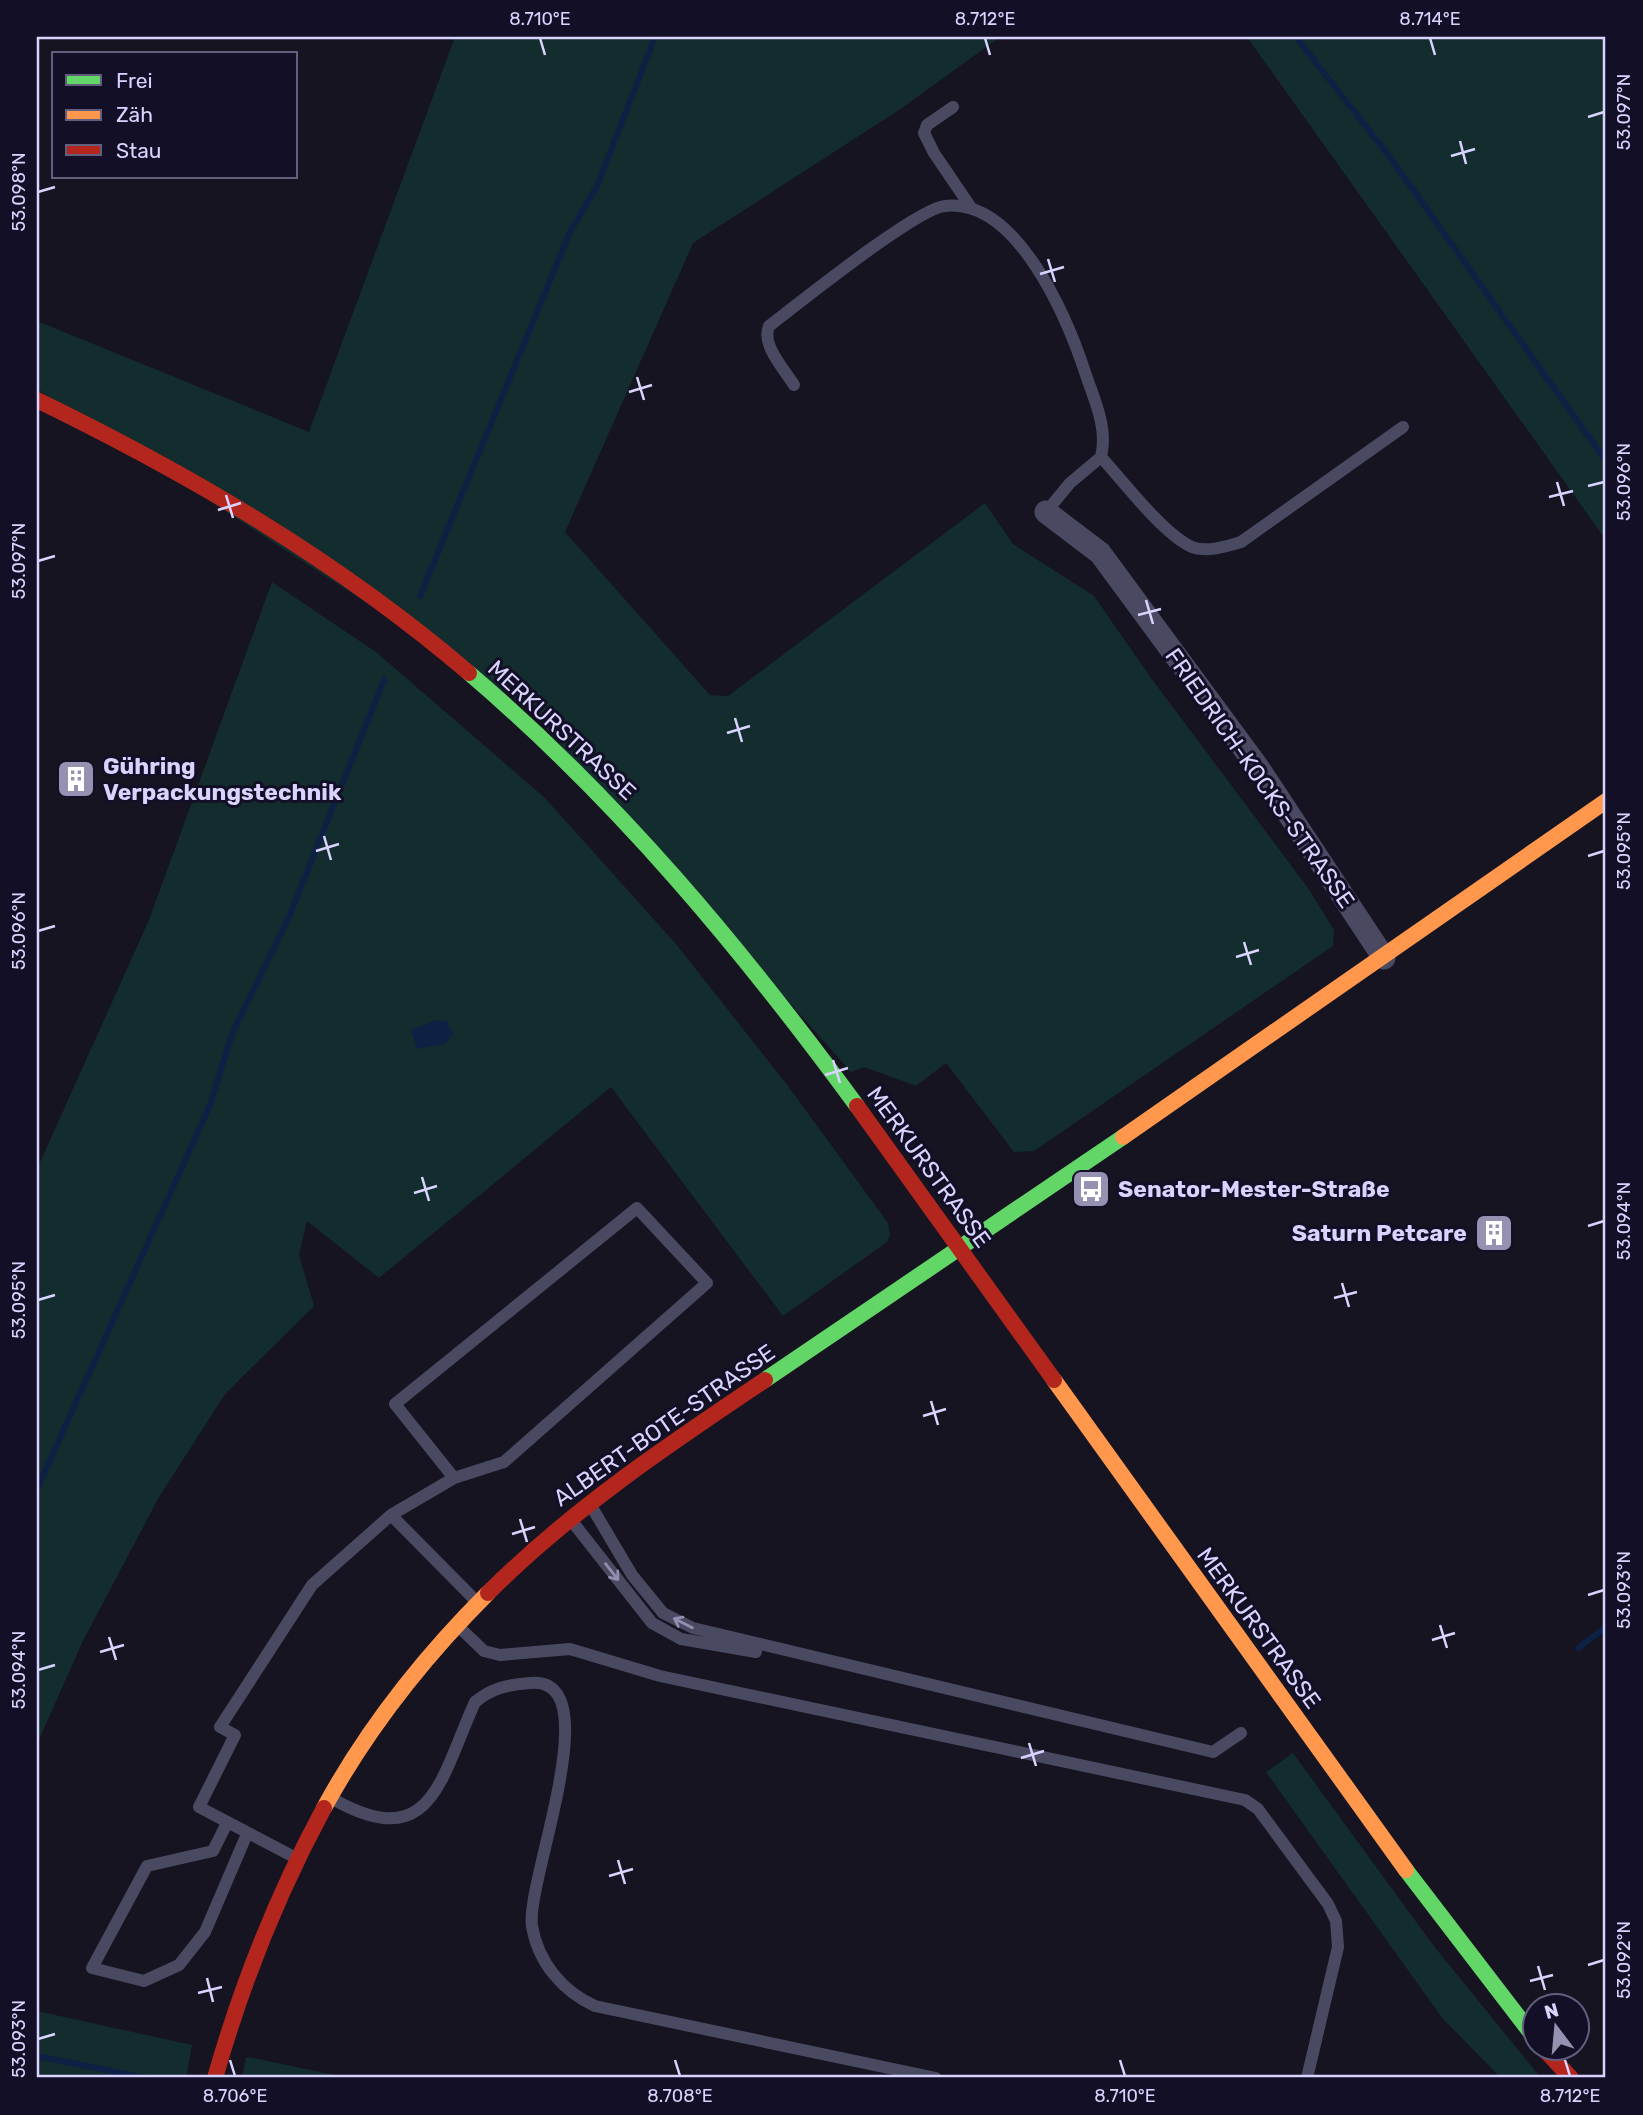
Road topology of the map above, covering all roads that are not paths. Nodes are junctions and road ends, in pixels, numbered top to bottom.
1 (953, 107) dead end
2 (972, 209) junction
3 (794, 385) dead end
4 (37, 401) edge
5 (1403, 427) dead end
6 (1101, 457) junction
7 (1046, 512) joint
8 (1606, 801) edge
9 (1384, 958) junction
10 (960, 1248) junction
11 (454, 1478) junction
12 (590, 1504) junction
13 (391, 1515) junction
14 (570, 1518) junction
15 (478, 1604) junction
16 (457, 1625) junction
17 (867, 1671) junction
18 (1241, 1732) dead end
19 (330, 1797) junction
20 (227, 1823) junction
21 (247, 1834) junction
22 (296, 1858) junction
23 (1520, 2019) edge
24 (1556, 2062) edge
25 (215, 2078) edge
26 (936, 2078) edge
27 (1307, 2078) edge
28 (1571, 2078) edge

1 - 2 lane
2 - 3 lane
2 - 6 lane
4 - 10 street, MERKURSTRASSE
5 - 6 lane
6 - 7 lane
7 - 9 street, FRIEDRICH-KOCKS-STRASSE
8 - 9 street
9 - 10 street
10 - 12 street, ALBERT-BOTE-STRASSE
10 - 23 street, MERKURSTRASSE
11 - 11 lane
11 - 13 lane
12 - 14 street, ALBERT-BOTE-STRASSE
17 -> 12 lane
13 - 15 lane
13 - 20 lane
14 - 15 street, ALBERT-BOTE-STRASSE
14 -> 17 lane
15 - 16 street, ALBERT-BOTE-STRASSE
16 - 19 street, ALBERT-BOTE-STRASSE
16 - 27 lane
17 - 18 lane
19 - 22 street, ALBERT-BOTE-STRASSE
19 - 26 lane
20 - 21 lane
20 - 21 lane
21 - 22 lane
22 - 25 street, ALBERT-BOTE-STRASSE
24 - 28 street

